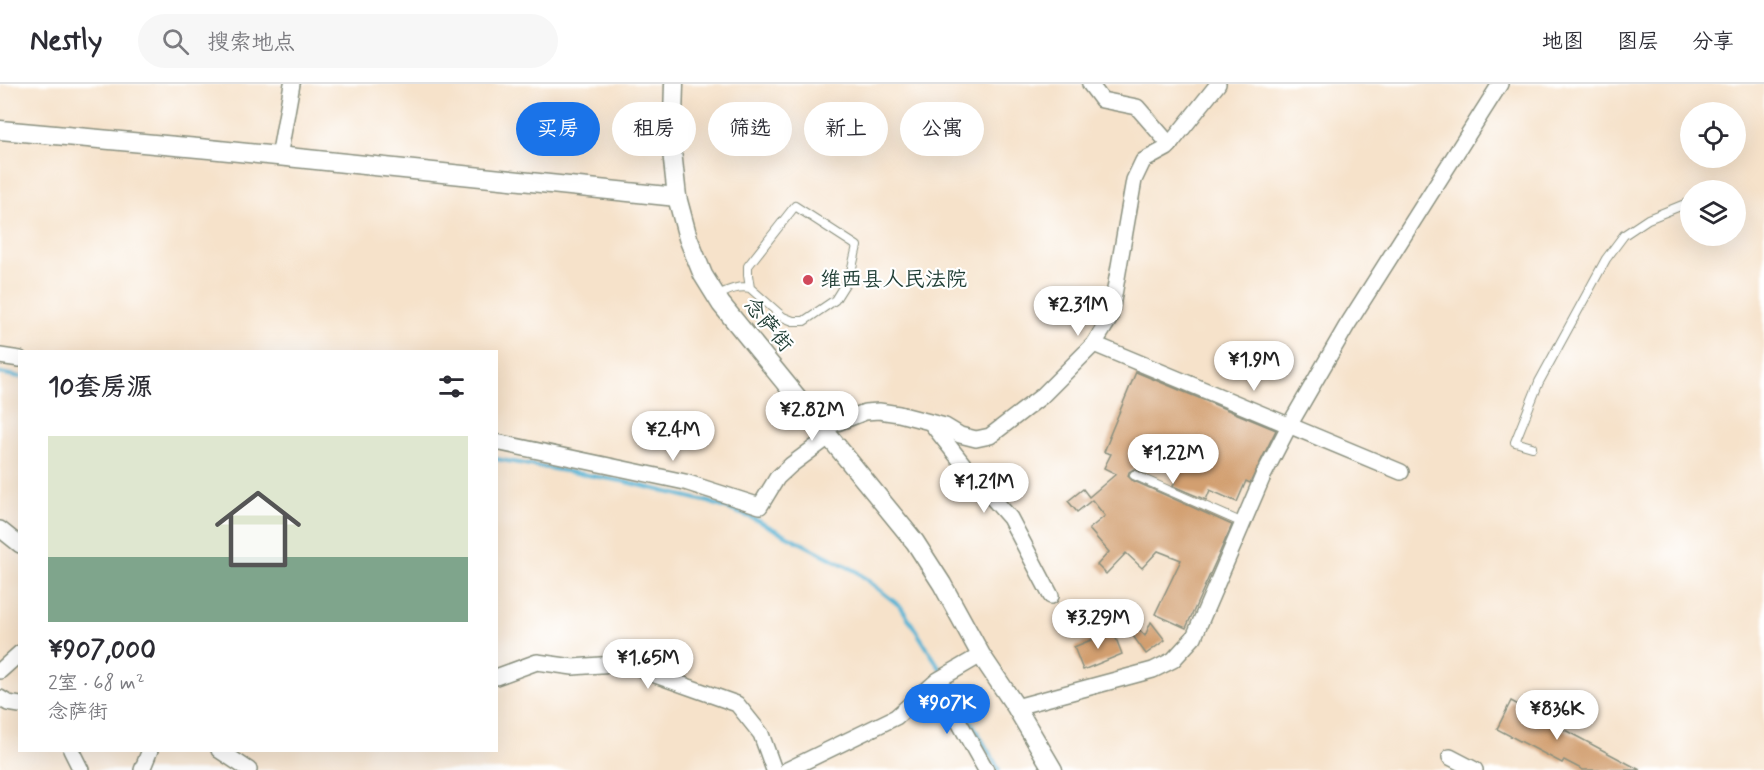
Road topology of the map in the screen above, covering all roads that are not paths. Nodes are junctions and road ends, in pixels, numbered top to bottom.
1 (292, 84) edge
2 (674, 84) edge
3 (1090, 84) edge
4 (1218, 84) edge
5 (1500, 84) edge
6 (0, 130) edge
7 (1170, 145) junction
8 (279, 156) junction
9 (677, 197) junction
10 (1680, 206) edge
11 (750, 288) junction
12 (716, 296) junction
13 (1094, 344) junction
14 (0, 356) edge
15 (18, 359) edge
16 (931, 423) junction
17 (1290, 424) junction
18 (827, 432) junction
19 (498, 442) edge
20 (1532, 447) dead end
21 (1401, 472) dead end
22 (1134, 475) dead end
23 (1243, 523) junction
24 (0, 529) edge
25 (18, 543) edge
26 (1051, 596) dead end
27 (18, 655) edge
28 (981, 656) junction
29 (0, 671) edge
30 (498, 676) edge
31 (936, 682) junction
32 (0, 698) edge
33 (18, 705) edge
34 (1016, 707) junction
35 (72, 752) edge
36 (149, 752) edge
37 (222, 752) edge
38 (1450, 757) dead end
39 (81, 770) edge
40 (142, 770) edge
41 (249, 770) edge
42 (774, 770) edge
43 (788, 770) edge
44 (986, 770) edge
45 (1053, 770) edge
46 (1475, 770) edge

1 - 8 street
2 - 9 street, 念萨街
3 - 7 street
4 - 7 street
5 - 17 street
6 - 8 street
7 - 13 street
8 - 9 street
9 - 12 street, 念萨街
10 - 20 lane
11 - 11 lane
11 - 12 lane
12 - 18 street, 念萨街
13 - 16 street
13 - 17 street
14 - 15 street
16 - 18 street
16 - 26 street
17 - 21 street
17 - 23 street
18 - 19 street
18 - 28 street, 念萨街
22 - 23 lane
23 - 34 street
24 - 25 street
27 - 29 street
28 - 31 street
28 - 34 street, 念萨街
30 - 42 street
31 - 43 street
31 - 44 street
32 - 33 street
34 - 45 street, 念萨街
35 - 39 street
36 - 40 street
37 - 41 street
38 - 46 street

